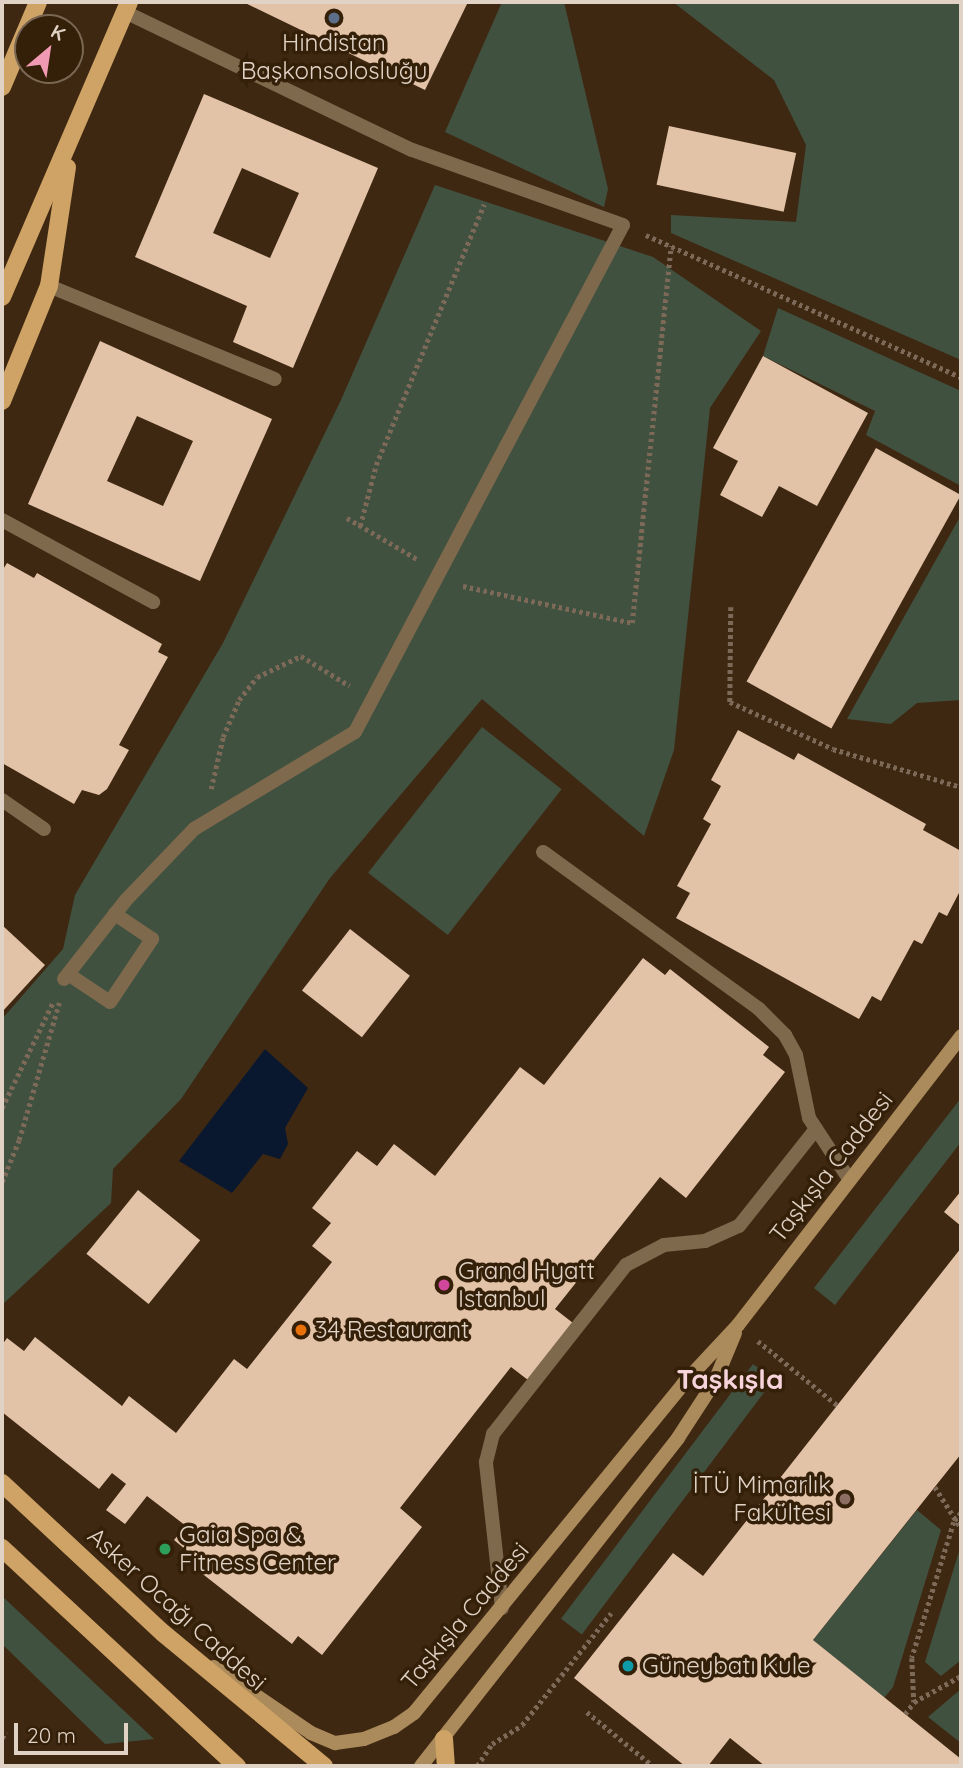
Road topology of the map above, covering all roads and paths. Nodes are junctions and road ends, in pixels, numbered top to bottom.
1 (38, 2) edge
2 (127, 7) edge
3 (2, 88) edge
4 (70, 145) junction
5 (494, 180) junction
6 (624, 225) junction
7 (671, 246) junction
8 (49, 286) junction
9 (2, 297) edge
10 (961, 377) edge
11 (275, 379) dead end
12 (2, 401) edge
13 (346, 518) dead end
14 (2, 520) edge
15 (360, 526) junction
16 (440, 572) junction
17 (153, 602) dead end
18 (731, 607) dead end
19 (372, 699) junction
20 (961, 786) edge
21 (2, 800) edge
22 (203, 824) junction
23 (44, 829) dead end
24 (543, 852) dead end
25 (115, 914) junction
26 (66, 977) junction
27 (961, 1036) edge
28 (2, 1108) edge
29 (816, 1129) junction
30 (849, 1179) junction
31 (2, 1182) edge
32 (738, 1325) junction
33 (837, 1405) dead end
34 (2, 1483) edge
35 (935, 1487) dead end
36 (961, 1513) edge
37 (954, 1522) junction
38 (961, 1528) edge
39 (2, 1548) edge
40 (2, 1564) edge
41 (502, 1608) junction
42 (65, 1610) junction
43 (611, 1613) dead end
44 (163, 1633) junction
45 (961, 1676) edge
46 (914, 1702) junction
47 (587, 1712) dead end
48 (905, 1714) dead end
49 (6, 1732) dead end
50 (2, 1738) edge
51 (444, 1739) junction
52 (237, 1766) edge
53 (324, 1766) edge
54 (421, 1766) edge
55 (446, 1766) edge
56 (477, 1766) edge
57 (653, 1766) edge

1 - 3 main road
2 - 4 main road
2 - 5 street
4 - 8 main road
4 - 9 main road
5 - 6 street
5 - 15 path
6 - 7 path
6 - 16 street
7 - 10 path
7 - 16 path
8 - 11 street
8 - 12 main road
13 - 15 path
14 - 17 street
15 - 16 path
16 - 19 street
18 - 20 path
19 - 22 street
19 - 22 path
21 - 23 street
22 - 25 street
24 - 29 street
25 - 26 street
25 - 26 street
26 - 28 path
26 - 31 path
27 - 30 main road, Taşkışla Caddesi
29 - 30 street
29 - 41 street
30 - 32 main road, Taşkışla Caddesi
32 - 33 path
32 - 41 main road, Taşkışla Caddesi
32 - 51 main road, Taşkışla Caddesi
34 - 44 main road, Asker Ocağı Caddesi
35 - 37 path
36 - 37 path
37 - 38 path
37 - 46 path
39 - 42 main road
40 - 42 main road
41 - 44 main road, Taşkışla Caddesi
42 - 52 main road
43 - 56 path
44 - 53 main road, Asker Ocağı Caddesi
45 - 46 path
46 - 48 path
47 - 57 path
49 - 50 path
51 - 54 main road, Taşkışla Caddesi
51 - 55 main road

